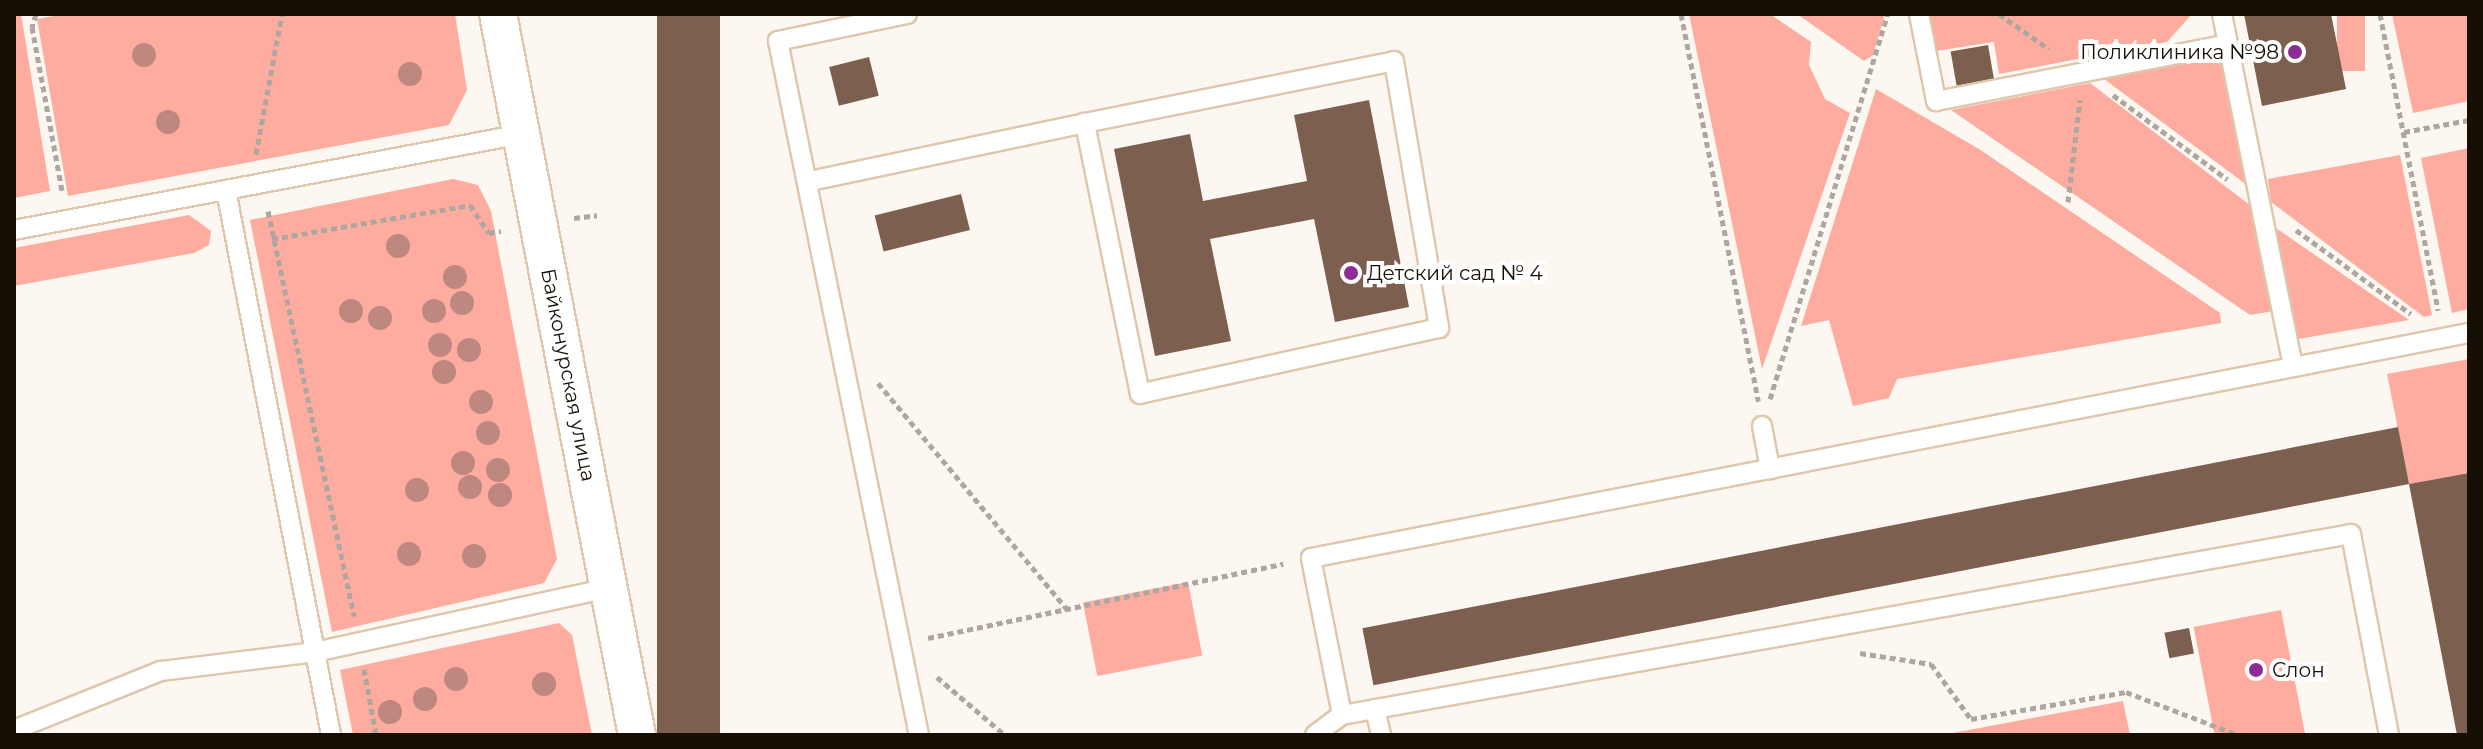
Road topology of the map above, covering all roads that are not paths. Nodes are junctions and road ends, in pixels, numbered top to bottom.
1 (498, 14) edge
2 (907, 14) edge
3 (1919, 14) edge
4 (2222, 14) edge
5 (2228, 44) junction
6 (1085, 123) junction
7 (522, 134) junction
8 (810, 181) junction
9 (226, 190) junction
10 (14, 230) edge
11 (2469, 333) edge
12 (2293, 367) junction
13 (1762, 426) road end
14 (1770, 469) junction
15 (609, 588) junction
16 (315, 652) junction
17 (1375, 709) junction
18 (1342, 715) junction
19 (14, 730) edge
20 (331, 735) edge
21 (637, 735) edge
22 (919, 735) edge
23 (1315, 735) edge
24 (1381, 735) edge
25 (2389, 735) edge

1 - 7 street, Байконурская улица
2 - 8 lane
3 - 5 lane
4 - 5 lane
5 - 12 lane
6 - 6 lane
6 - 8 lane
7 - 9 lane
7 - 15 street, Байконурская улица
8 - 22 lane
9 - 10 lane
9 - 16 lane
11 - 12 lane
12 - 14 lane
13 - 14 lane
14 - 18 lane
15 - 16 lane
15 - 21 street, Байконурская улица
16 - 19 lane
16 - 20 lane
17 - 18 lane
17 - 24 lane
17 - 25 lane
18 - 23 lane

